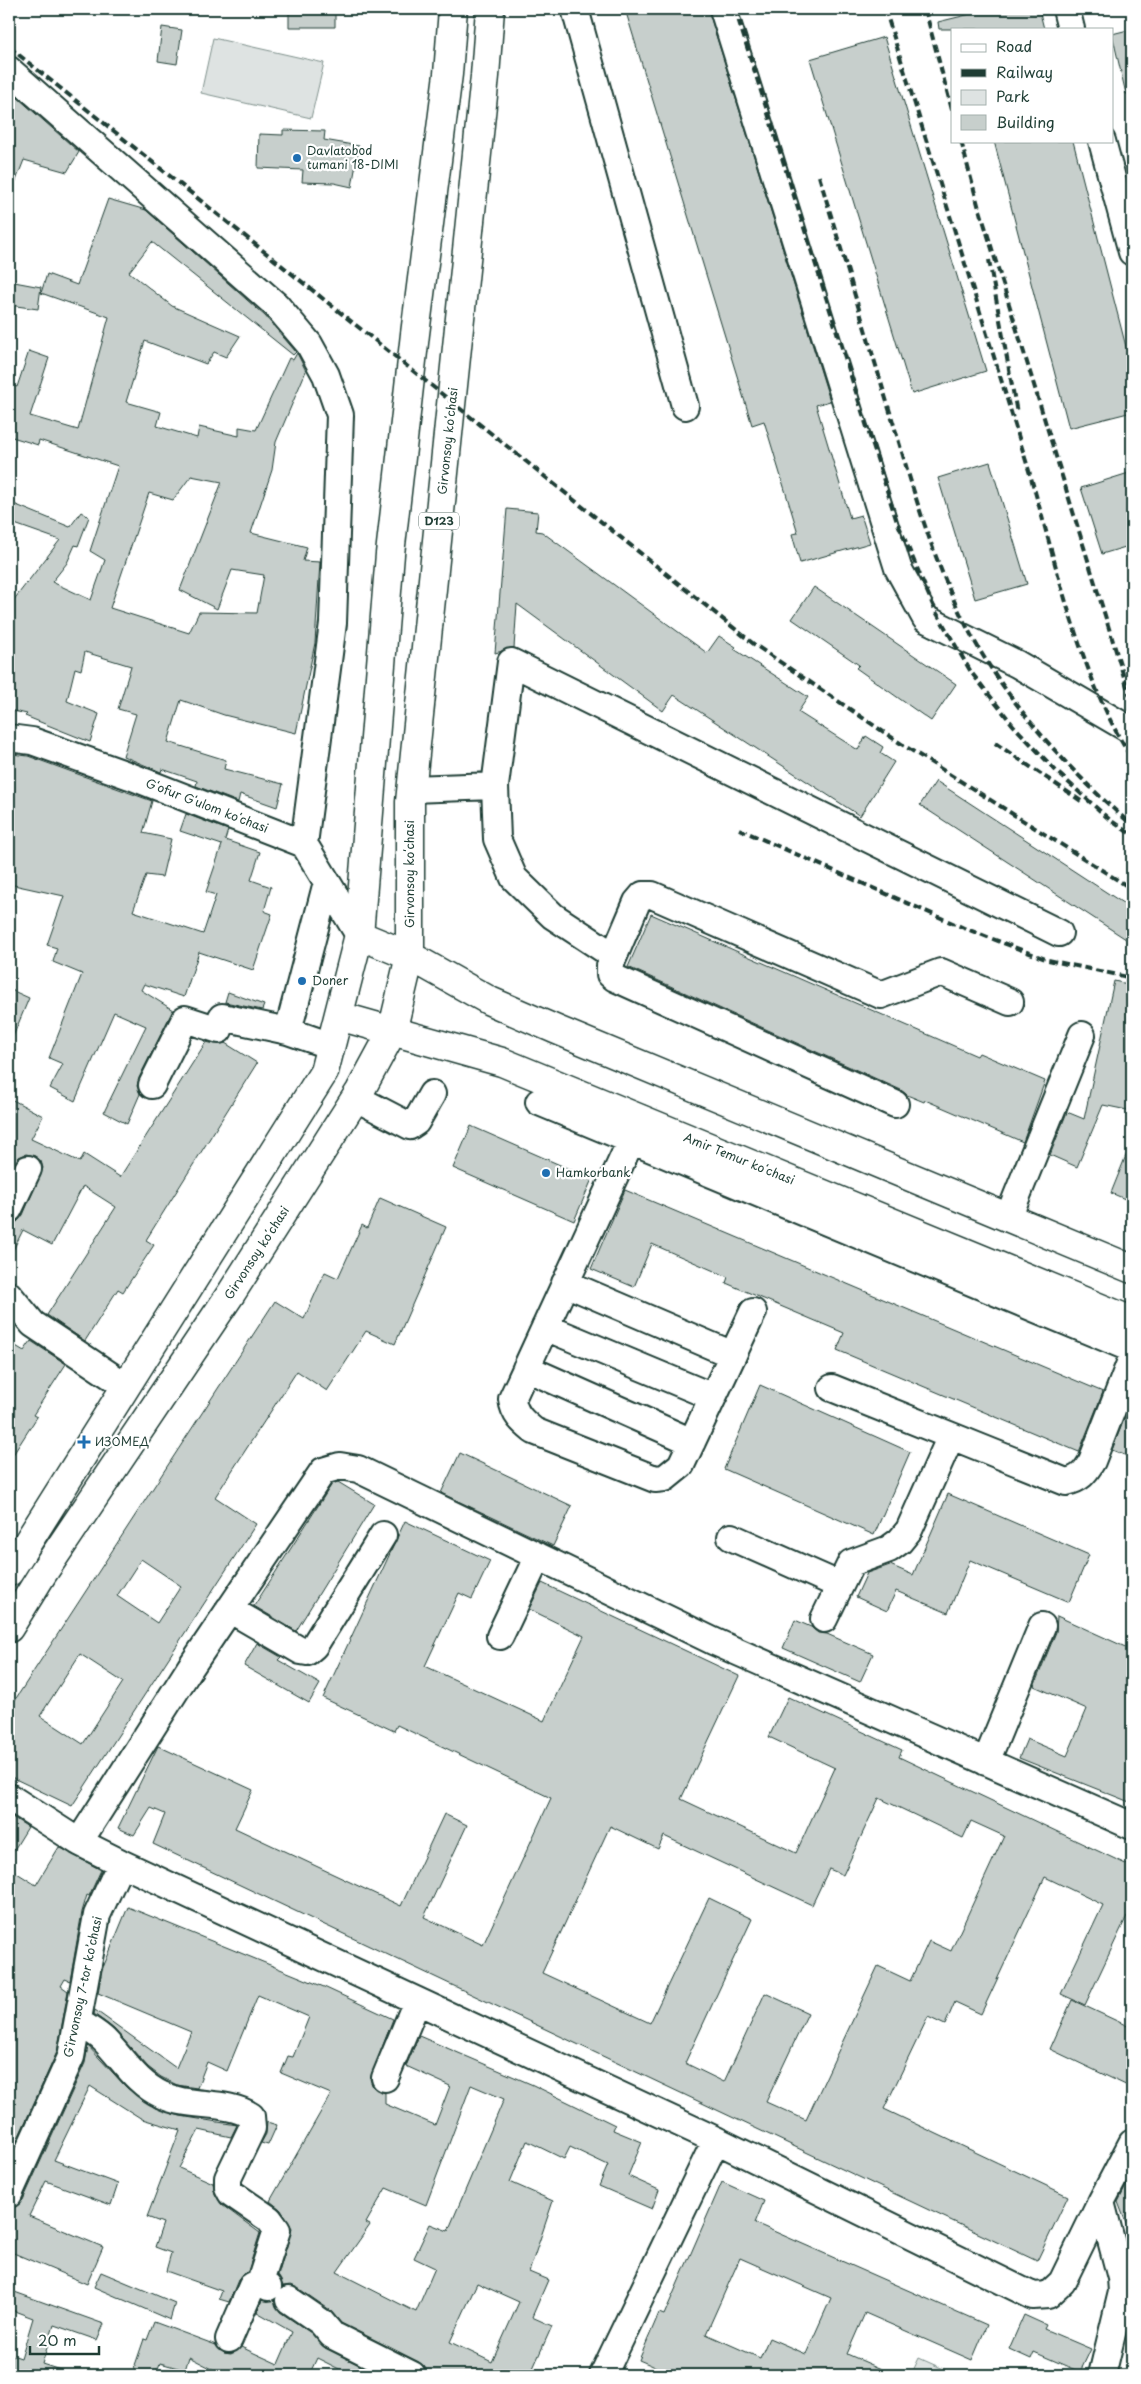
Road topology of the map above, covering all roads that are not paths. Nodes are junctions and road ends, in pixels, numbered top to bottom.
1 (453, 9) edge
2 (490, 9) edge
3 (575, 9) edge
4 (723, 9) edge
5 (1066, 9) edge
6 (1071, 28) edge
7 (9, 70) edge
8 (1102, 142) edge
9 (1132, 252) edge
10 (685, 406) dead end
11 (1132, 731) edge
12 (9, 738) edge
13 (495, 786) junction
14 (411, 789) junction
15 (304, 844) junction
16 (327, 882) junction
17 (1059, 933) dead end
18 (359, 935) junction
19 (410, 956) junction
20 (614, 956) junction
21 (1010, 1002) dead end
22 (339, 1016) junction
23 (288, 1031) junction
24 (392, 1032) junction
25 (1082, 1035) dead end
26 (331, 1046) junction
27 (152, 1085) dead end
28 (432, 1094) dead end
29 (356, 1098) junction
30 (540, 1102) dead end
31 (895, 1104) dead end
32 (636, 1130) junction
33 (28, 1169) dead end
34 (9, 1209) edge
35 (1008, 1218) junction
36 (1132, 1269) edge
37 (565, 1283) junction
38 (9, 1295) edge
39 (753, 1312) dead end
40 (1132, 1321) edge
41 (545, 1327) junction
42 (1132, 1349) edge
43 (732, 1355) junction
44 (1132, 1358) edge
45 (526, 1368) junction
46 (126, 1386) junction
47 (832, 1388) dead end
48 (713, 1397) junction
49 (951, 1436) junction
50 (692, 1442) junction
51 (383, 1535) dead end
52 (731, 1536) dead end
53 (538, 1556) junction
54 (9, 1572) edge
55 (839, 1585) junction
56 (229, 1609) junction
57 (824, 1620) dead end
58 (1042, 1626) dead end
59 (9, 1628) edge
60 (500, 1636) dead end
61 (986, 1762) junction
62 (9, 1797) edge
63 (1132, 1826) edge
64 (79, 1842) junction
65 (122, 1863) junction
66 (417, 2001) junction
67 (79, 2022) junction
68 (385, 2078) dead end
69 (716, 2140) junction
70 (1132, 2143) edge
71 (9, 2194) edge
72 (1101, 2202) junction
73 (272, 2290) junction
74 (230, 2339) dead end
75 (412, 2375) edge
76 (603, 2375) edge
77 (1102, 2375) edge

1 - 18 main road
2 - 14 main road, Girvonsoy koʻchasi / D123
3 - 10 street
4 - 11 street
5 - 6 street
7 - 15 street
8 - 9 street
12 - 15 street, Gʻofur Gʻulom koʻchasi
13 - 14 street
13 - 17 street
13 - 20 street
14 - 19 main road, Girvonsoy koʻchasi / D123
15 - 16 street
16 - 18 street
16 - 23 street
18 - 19 main road
18 - 22 main road
19 - 24 main road, Girvonsoy koʻchasi / D123
19 - 35 main road
20 - 21 street
20 - 31 street
22 - 24 main road, Amir Temur koʻchasi
22 - 26 main road
23 - 26 street
23 - 27 street
24 - 29 main road, Girvonsoy koʻchasi
24 - 32 main road, Amir Temur koʻchasi
25 - 35 street
26 - 46 main road
28 - 29 street
29 - 59 main road, Girvonsoy koʻchasi
30 - 32 street
32 - 37 street
32 - 40 main road, Amir Temur koʻchasi
32 - 42 street
33 - 34 street
35 - 36 main road
37 - 41 street
37 - 43 street
38 - 46 street
39 - 43 street
41 - 45 street
41 - 48 street
43 - 48 street
44 - 49 street
45 - 50 street
45 - 50 street
46 - 54 main road
47 - 49 street
48 - 50 street
49 - 55 street
51 - 56 street
52 - 55 street
53 - 56 street
53 - 60 street
53 - 61 street
55 - 57 street
56 - 64 street
58 - 61 street
61 - 63 street
62 - 64 street
64 - 65 street
65 - 66 street
65 - 67 street, Gʼirvonsoy 7-tor koʼchasi
66 - 68 street
66 - 69 street
67 - 71 street, Gʼirvonsoy 7-tor koʼchasi
67 - 73 street
69 - 72 street
69 - 76 street
70 - 72 street
72 - 77 street
73 - 74 street
73 - 75 street

